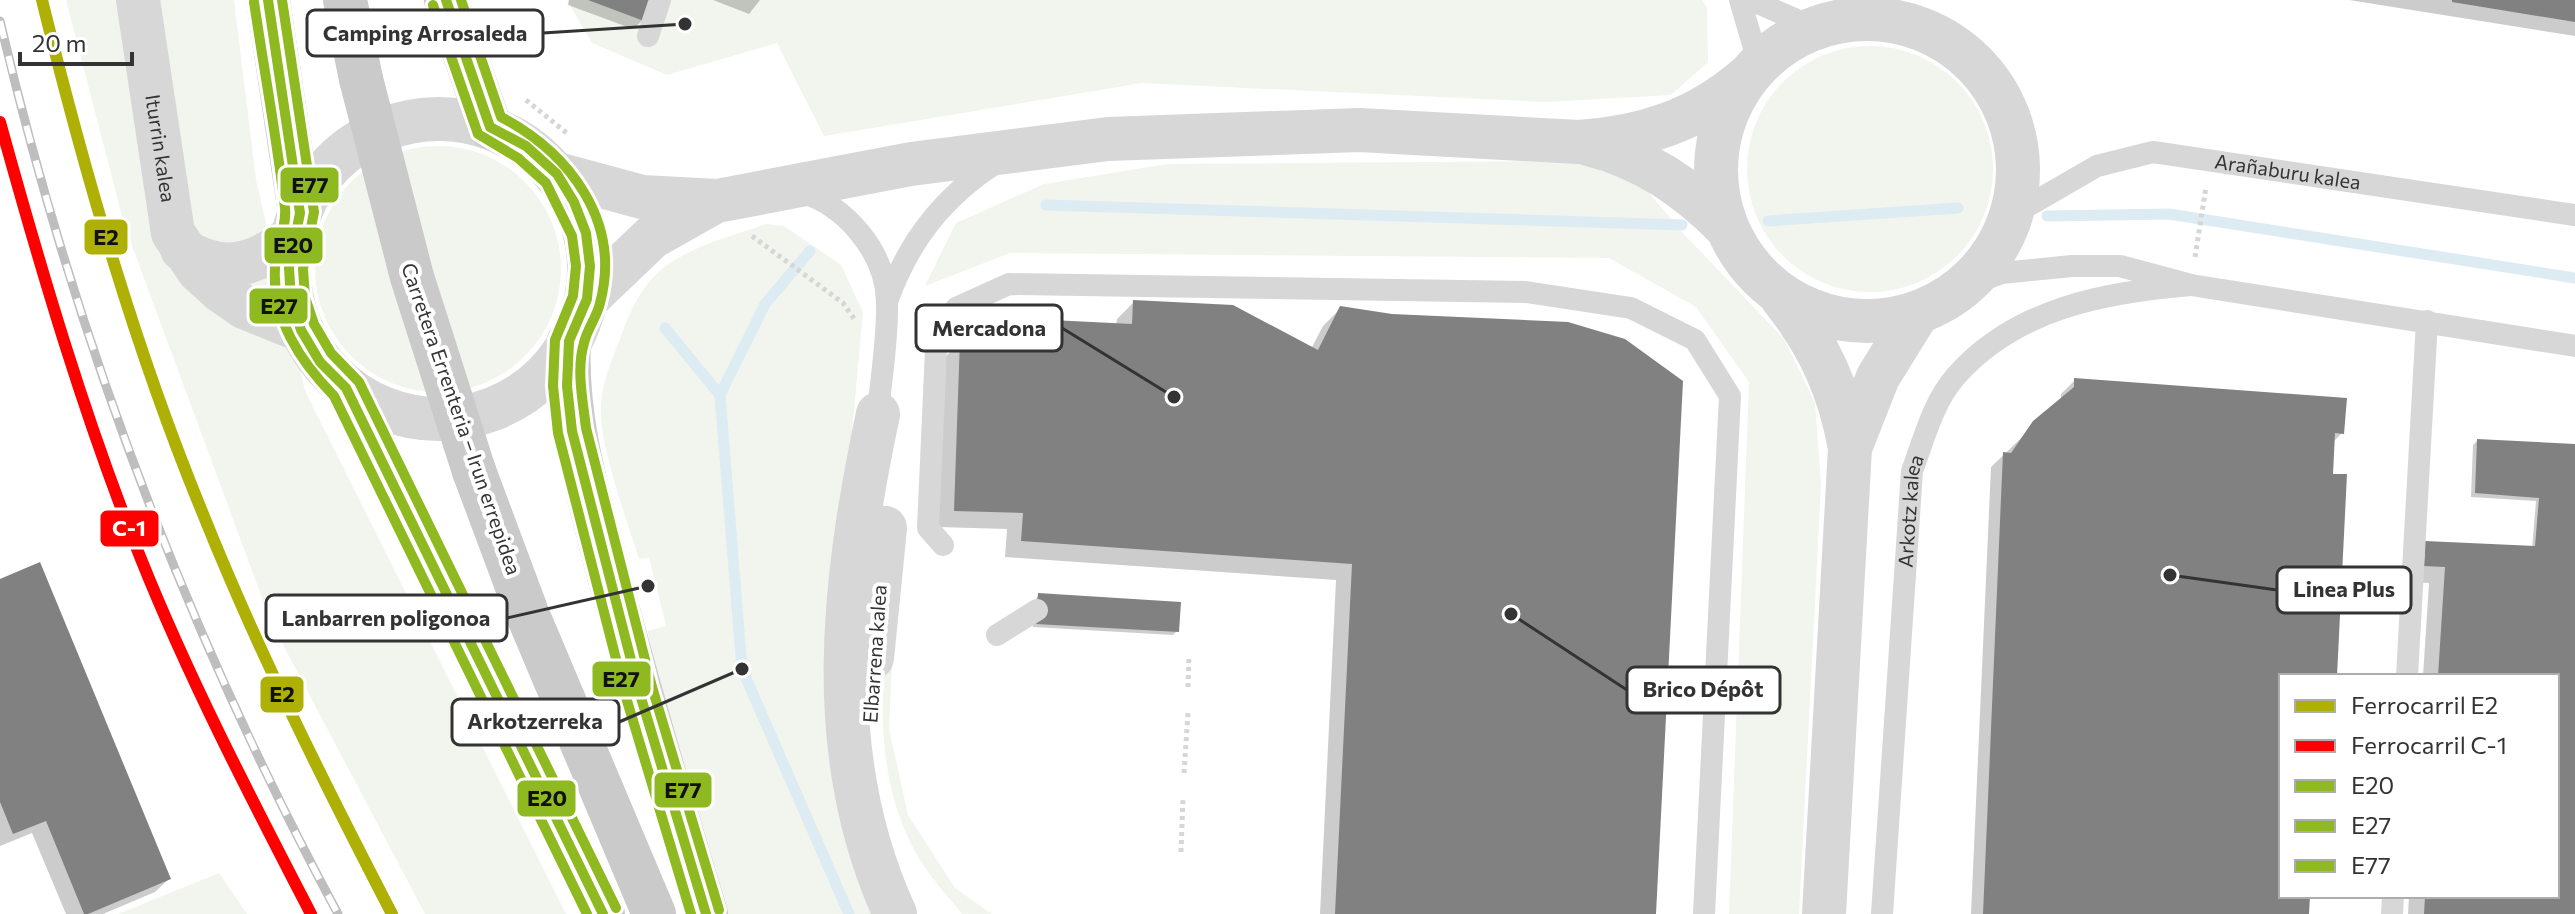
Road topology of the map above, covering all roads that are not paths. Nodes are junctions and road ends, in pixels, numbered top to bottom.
1 (138, 0) edge
2 (268, 0) edge
3 (345, 0) edge
4 (446, 0) edge
5 (660, 0) edge
6 (1740, 0) edge
7 (1751, 0) edge
8 (1869, 9) edge
9 (1813, 27) junction
10 (648, 36) dead end
11 (1753, 71) junction
12 (490, 127) junction
13 (1578, 142) junction
14 (1029, 148) junction
15 (565, 156) junction
16 (783, 187) junction
17 (2012, 215) junction
18 (2575, 215) edge
19 (727, 218) junction
20 (296, 225) junction
21 (1727, 228) junction
22 (182, 249) junction
23 (2191, 285) junction
24 (1964, 287) junction
25 (1777, 293) junction
26 (587, 299) junction
27 (887, 300) junction
28 (1917, 314) junction
29 (2427, 321) junction
30 (301, 330) junction
31 (569, 341) junction
32 (2575, 346) edge
33 (346, 388) junction
34 (878, 414) junction
35 (1850, 448) junction
36 (886, 530) junction
37 (1037, 610) dead end
38 (997, 635) dead end
39 (843, 668) junction
40 (2407, 674) edge
41 (603, 914) edge
42 (654, 914) edge
43 (706, 914) edge
44 (895, 914) edge
45 (917, 914) edge
46 (1704, 914) edge
47 (1824, 914) edge
48 (1882, 914) edge

1 - 22 street, Iturrin kalea
2 - 20 main road
3 - 42 main road, Carretera Errenteria – Irun errepidea, bridge
4 - 12 main road
5 - 10 lane
6 - 11 lane
7 - 9 lane
8 - 9 street
8 - 17 street
9 - 11 street
11 - 13 street
11 - 21 street
12 - 15 street
12 - 20 street
13 - 14 street
13 - 21 street
14 - 16 street
14 - 27 lane, Elbarrena kalea
15 - 19 street
15 - 26 street
16 - 19 street
16 - 27 lane, Elbarrena kalea
17 - 18 lane, Arañaburu kalea
17 - 24 street
19 - 26 street
20 - 22 street
20 - 30 street
21 - 25 street
22 - 30 street, Iturrin kalea
23 - 24 lane, Arkotz kalea
23 - 29 lane, Arkotz kalea
23 - 48 lane, Arkotz kalea
24 - 28 street
25 - 28 street
25 - 35 street
26 - 31 street
27 - 34 lane, Elbarrena kalea
28 - 35 street
29 - 32 lane, Arkotz kalea
29 - 40 lane
30 - 33 street
31 - 33 street
31 - 43 main road
33 - 41 main road
34 - 36 street, Elbarrena kalea
34 - 39 street, Elbarrena kalea
35 - 47 street
36 - 39 street, Elbarrena kalea
36 - 45 street, Elbarrena kalea
36 - 46 lane
37 - 38 lane
39 - 44 street, Elbarrena kalea

